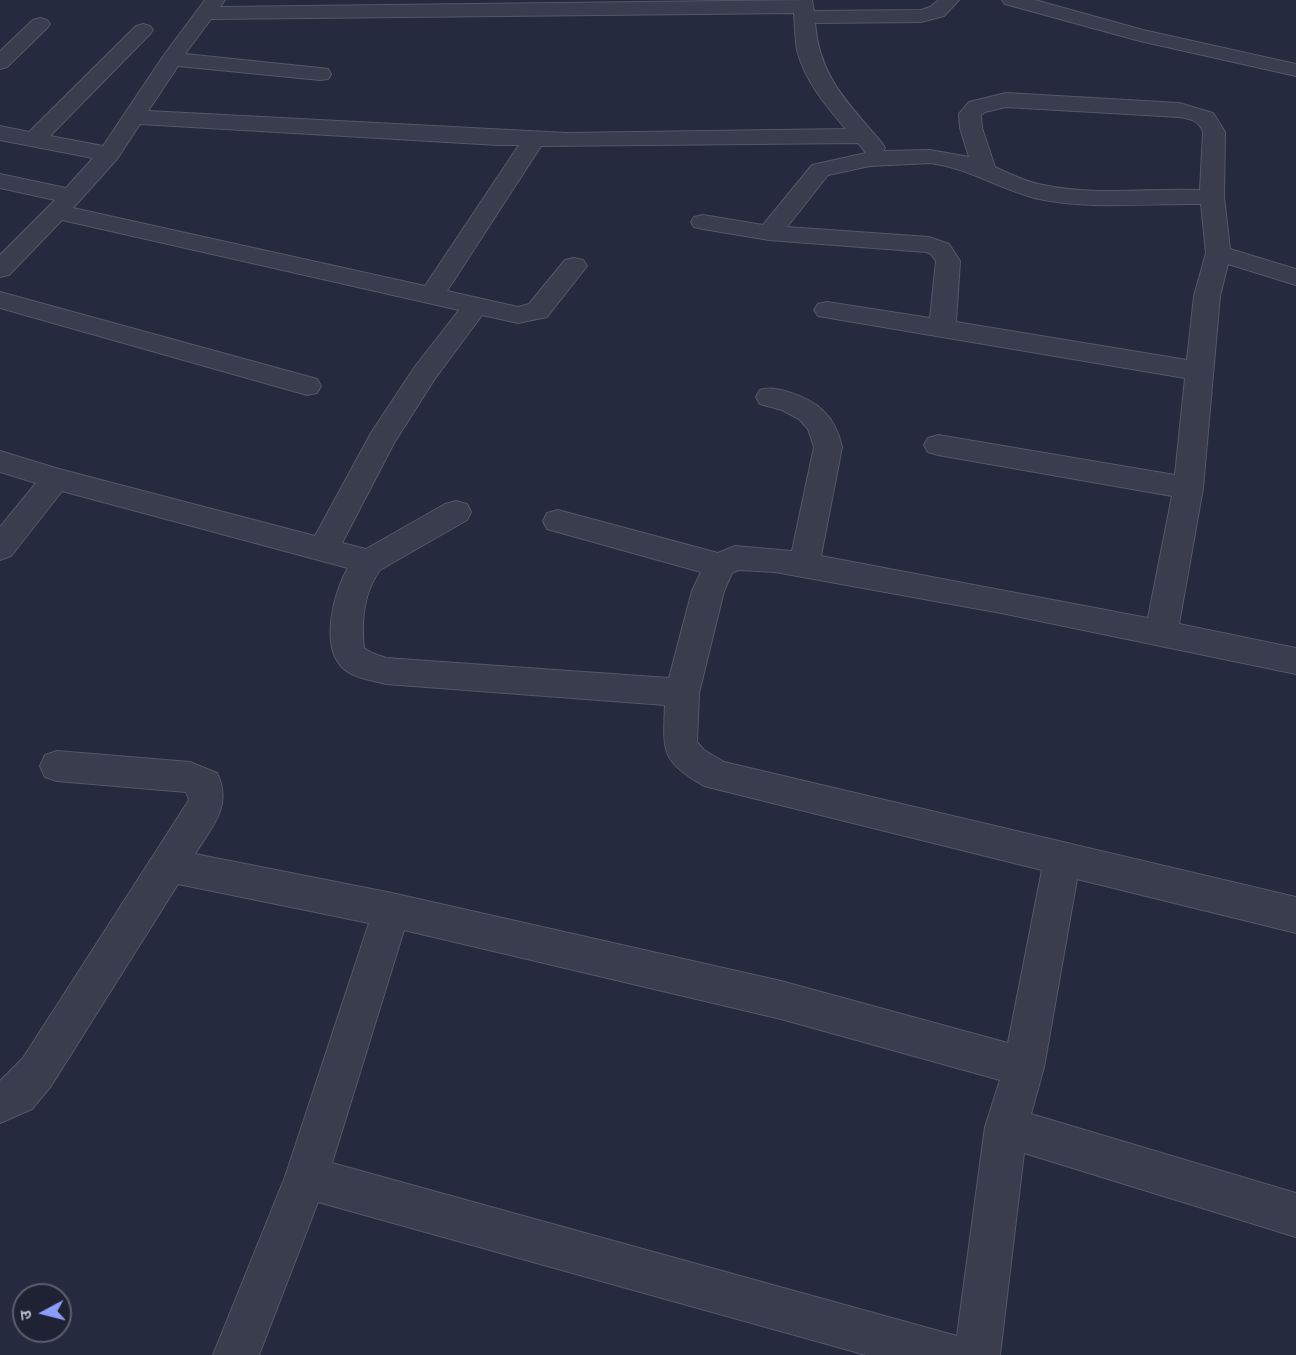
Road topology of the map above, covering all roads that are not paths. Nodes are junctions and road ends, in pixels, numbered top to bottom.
1 (949, 0) edge
2 (1027, 2) edge
3 (594, 4) edge
4 (210, 6) edge
5 (804, 8) edge
6 (40, 24) dead end
7 (143, 30) dead end
8 (171, 59) junction
9 (0, 63) edge
10 (1296, 70) edge
11 (320, 74) dead end
12 (133, 117) junction
13 (0, 133) edge
14 (864, 136) junction
15 (34, 139) junction
16 (534, 139) junction
17 (109, 154) junction
18 (882, 159) junction
19 (985, 173) junction
20 (0, 181) edge
21 (1212, 197) junction
22 (64, 204) junction
23 (703, 222) dead end
24 (769, 233) junction
25 (1218, 253) junction
26 (574, 266) dead end
27 (0, 269) edge
28 (1296, 277) edge
29 (431, 296) junction
30 (0, 300) edge
31 (476, 306) junction
32 (827, 310) dead end
33 (942, 329) junction
34 (1201, 370) junction
35 (307, 386) dead end
36 (770, 397) dead end
37 (938, 445) dead end
38 (0, 461) edge
39 (56, 479) junction
40 (1188, 488) junction
41 (456, 512) dead end
42 (558, 521) dead end
43 (0, 548) edge
44 (322, 550) junction
45 (369, 562) junction
46 (804, 565) junction
47 (720, 566) junction
48 (1161, 634) junction
49 (1296, 661) edge
50 (682, 693) junction
51 (57, 766) dead end
52 (1062, 860) junction
53 (169, 866) junction
54 (392, 910) junction
55 (1296, 915) edge
56 (1024, 1067) junction
57 (0, 1102) edge
58 (1006, 1127) junction
59 (306, 1177) junction
60 (1296, 1215) edge
61 (236, 1355) edge
62 (948, 1355) edge
63 (977, 1355) edge

1 - 5 street
2 - 10 street
3 - 4 street
3 - 5 street
4 - 8 street
5 - 14 street
6 - 9 street
7 - 15 street
8 - 11 street
8 - 12 street
12 - 16 street
12 - 17 street
13 - 15 street
14 - 16 street
14 - 18 street
15 - 17 street
16 - 29 street
17 - 22 street
18 - 19 street
18 - 24 street
19 - 21 street
19 - 21 street
20 - 22 street
21 - 25 street
22 - 27 street
22 - 29 street
23 - 24 street
24 - 33 street
25 - 28 street
25 - 34 street
26 - 31 street
29 - 31 street
30 - 35 street
31 - 44 street
32 - 33 street
33 - 34 street
34 - 40 street
36 - 46 street
37 - 40 street
38 - 39 street
39 - 43 street
39 - 44 street
40 - 48 street
41 - 45 street
42 - 47 street
44 - 45 street
45 - 50 street
46 - 47 street
46 - 48 street
47 - 50 street
48 - 49 street
50 - 52 street
51 - 53 street
52 - 55 street
52 - 56 street
53 - 54 street
53 - 57 street
54 - 56 street
54 - 59 street
56 - 58 street
58 - 60 street
58 - 63 street
59 - 61 street
59 - 62 street

